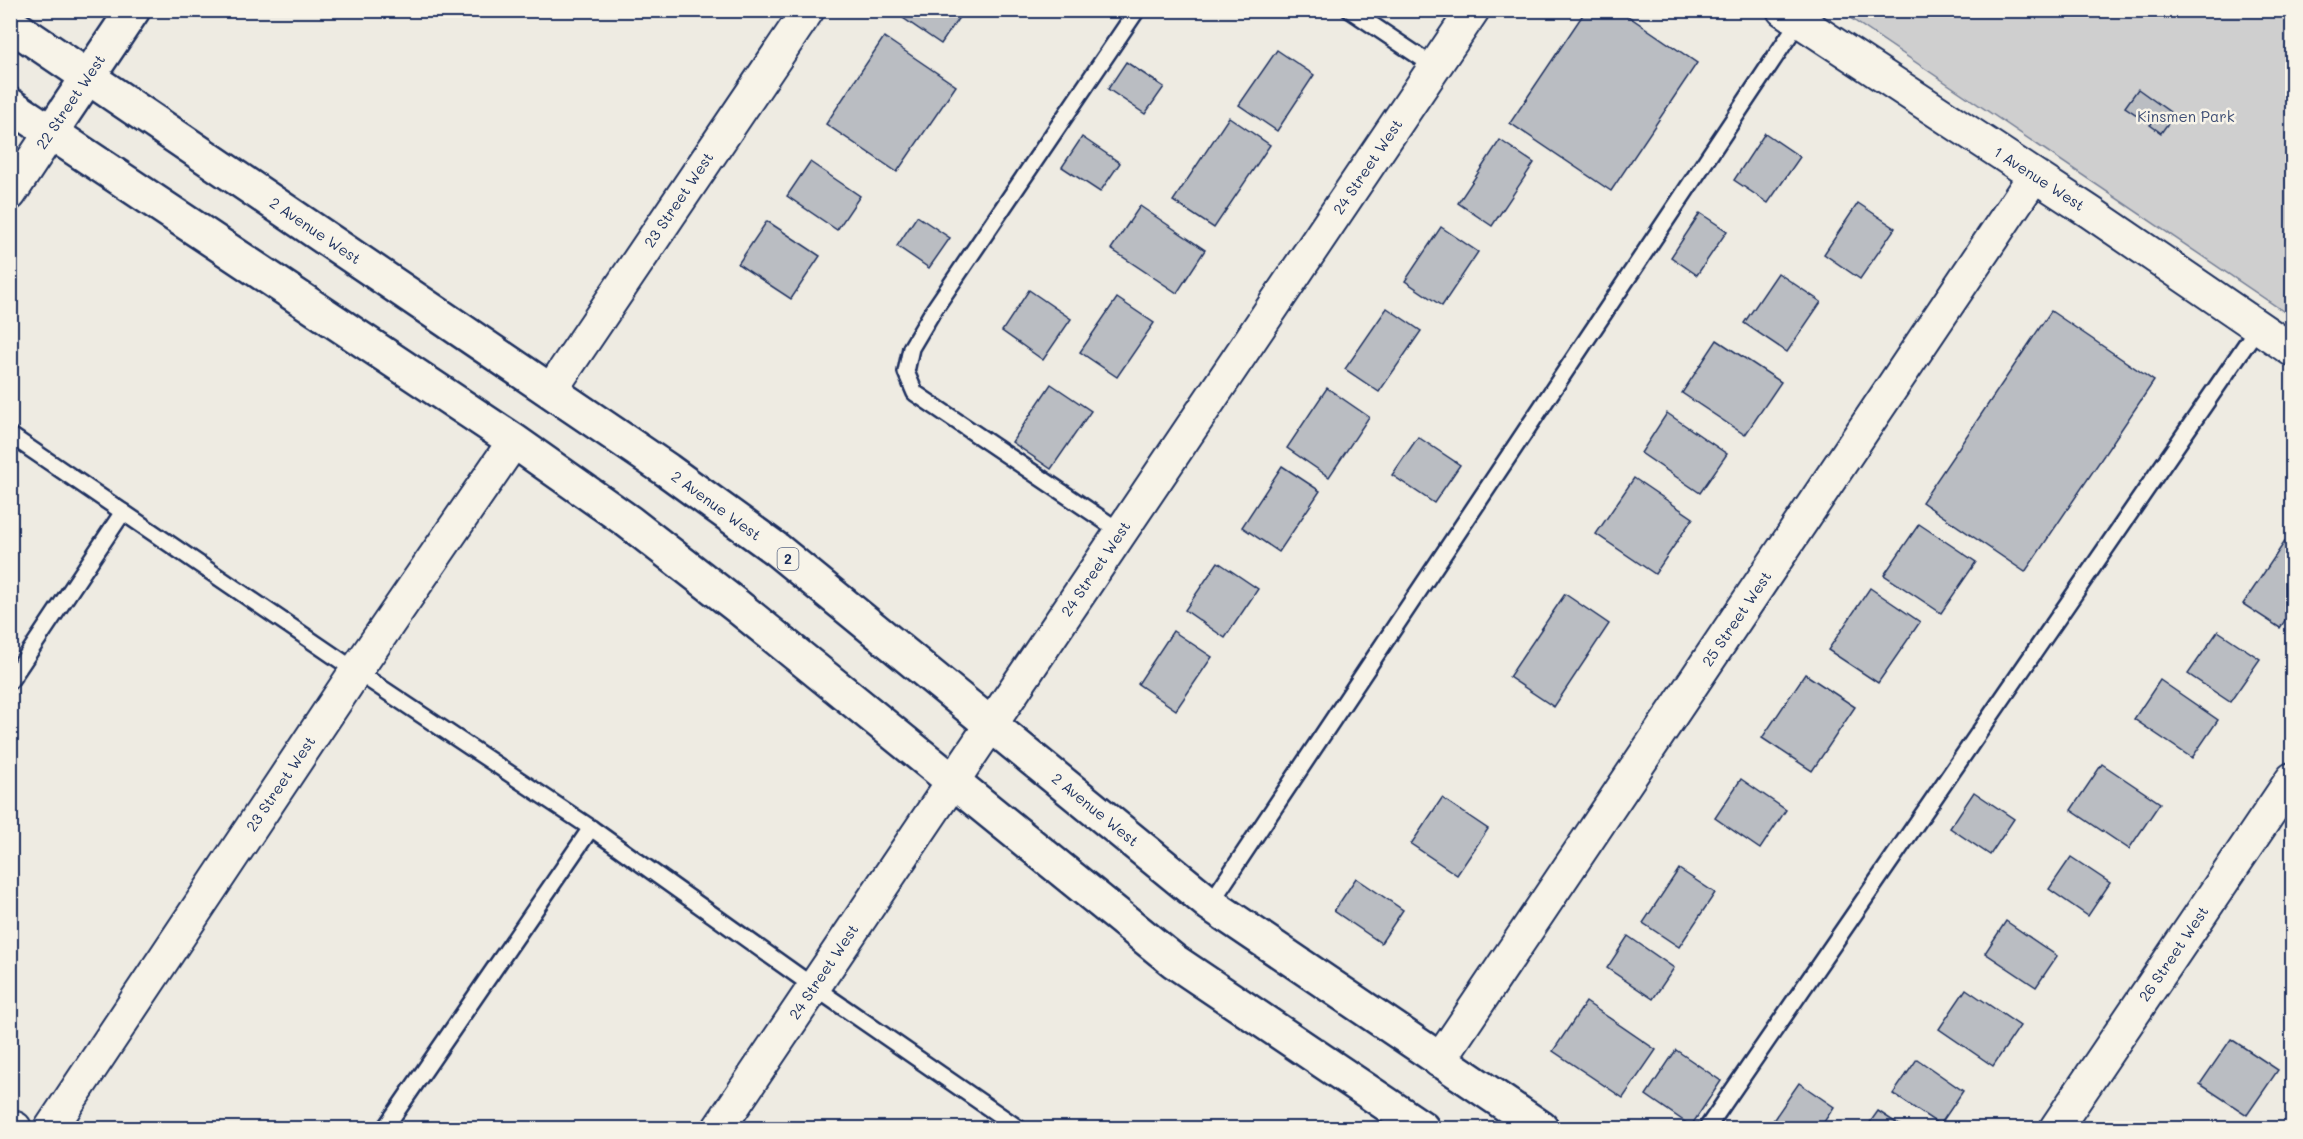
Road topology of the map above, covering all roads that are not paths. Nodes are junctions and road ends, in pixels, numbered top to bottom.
1 (133, 10) edge
2 (808, 10) edge
3 (1137, 10) edge
4 (1350, 10) edge
5 (1473, 10) edge
6 (1791, 16) edge
7 (10, 24) edge
8 (1435, 67) junction
9 (88, 77) junction
10 (10, 105) edge
11 (51, 132) junction
12 (2034, 176) junction
13 (10, 194) edge
14 (2258, 327) junction
15 (2292, 350) edge
16 (550, 390) junction
17 (10, 435) edge
18 (514, 441) junction
19 (123, 512) junction
20 (1121, 532) junction
21 (356, 671) junction
22 (10, 681) edge
23 (991, 726) junction
24 (2292, 779) edge
25 (954, 780) junction
26 (591, 828) junction
27 (1210, 904) junction
28 (814, 987) junction
29 (1439, 1061) junction
30 (1406, 1124) edge
31 (10, 1126) edge
32 (15, 1128) edge
33 (51, 1128) edge
34 (385, 1128) edge
35 (719, 1128) edge
36 (1018, 1128) edge
37 (1540, 1128) edge
38 (1707, 1128) edge
39 (2056, 1128) edge

1 - 9 main road, 22 Street West
2 - 16 street, 23 Street West
3 - 20 lane
4 - 8 lane
5 - 8 street, 24 Street West
6 - 12 street, 1 Avenue West
6 - 27 lane
7 - 9 main road, 2 Avenue West / 2
8 - 20 street, 24 Street West
9 - 11 main road, 22 Street West
9 - 16 main road, 2 Avenue West / 2
10 - 11 main road
11 - 13 street, 22 Street West
11 - 18 main road
12 - 14 street, 1 Avenue West
12 - 29 street, 25 Street West
14 - 15 street, 1 Avenue West
14 - 38 lane
16 - 23 main road, 2 Avenue West / 2
17 - 19 lane
18 - 21 street, 23 Street West
18 - 25 main road
19 - 21 lane
19 - 22 lane
20 - 23 street, 24 Street West
21 - 26 lane
21 - 33 street, 23 Street West
23 - 25 street, 24 Street West
23 - 27 main road, 2 Avenue West / 2
24 - 39 street, 26 Street West
25 - 28 street, 24 Street West
25 - 30 main road
26 - 28 lane
26 - 34 lane
27 - 29 main road, 2 Avenue West / 2
28 - 35 street, 24 Street West
28 - 36 lane
29 - 37 main road, 2 Avenue West / 2
31 - 32 street

